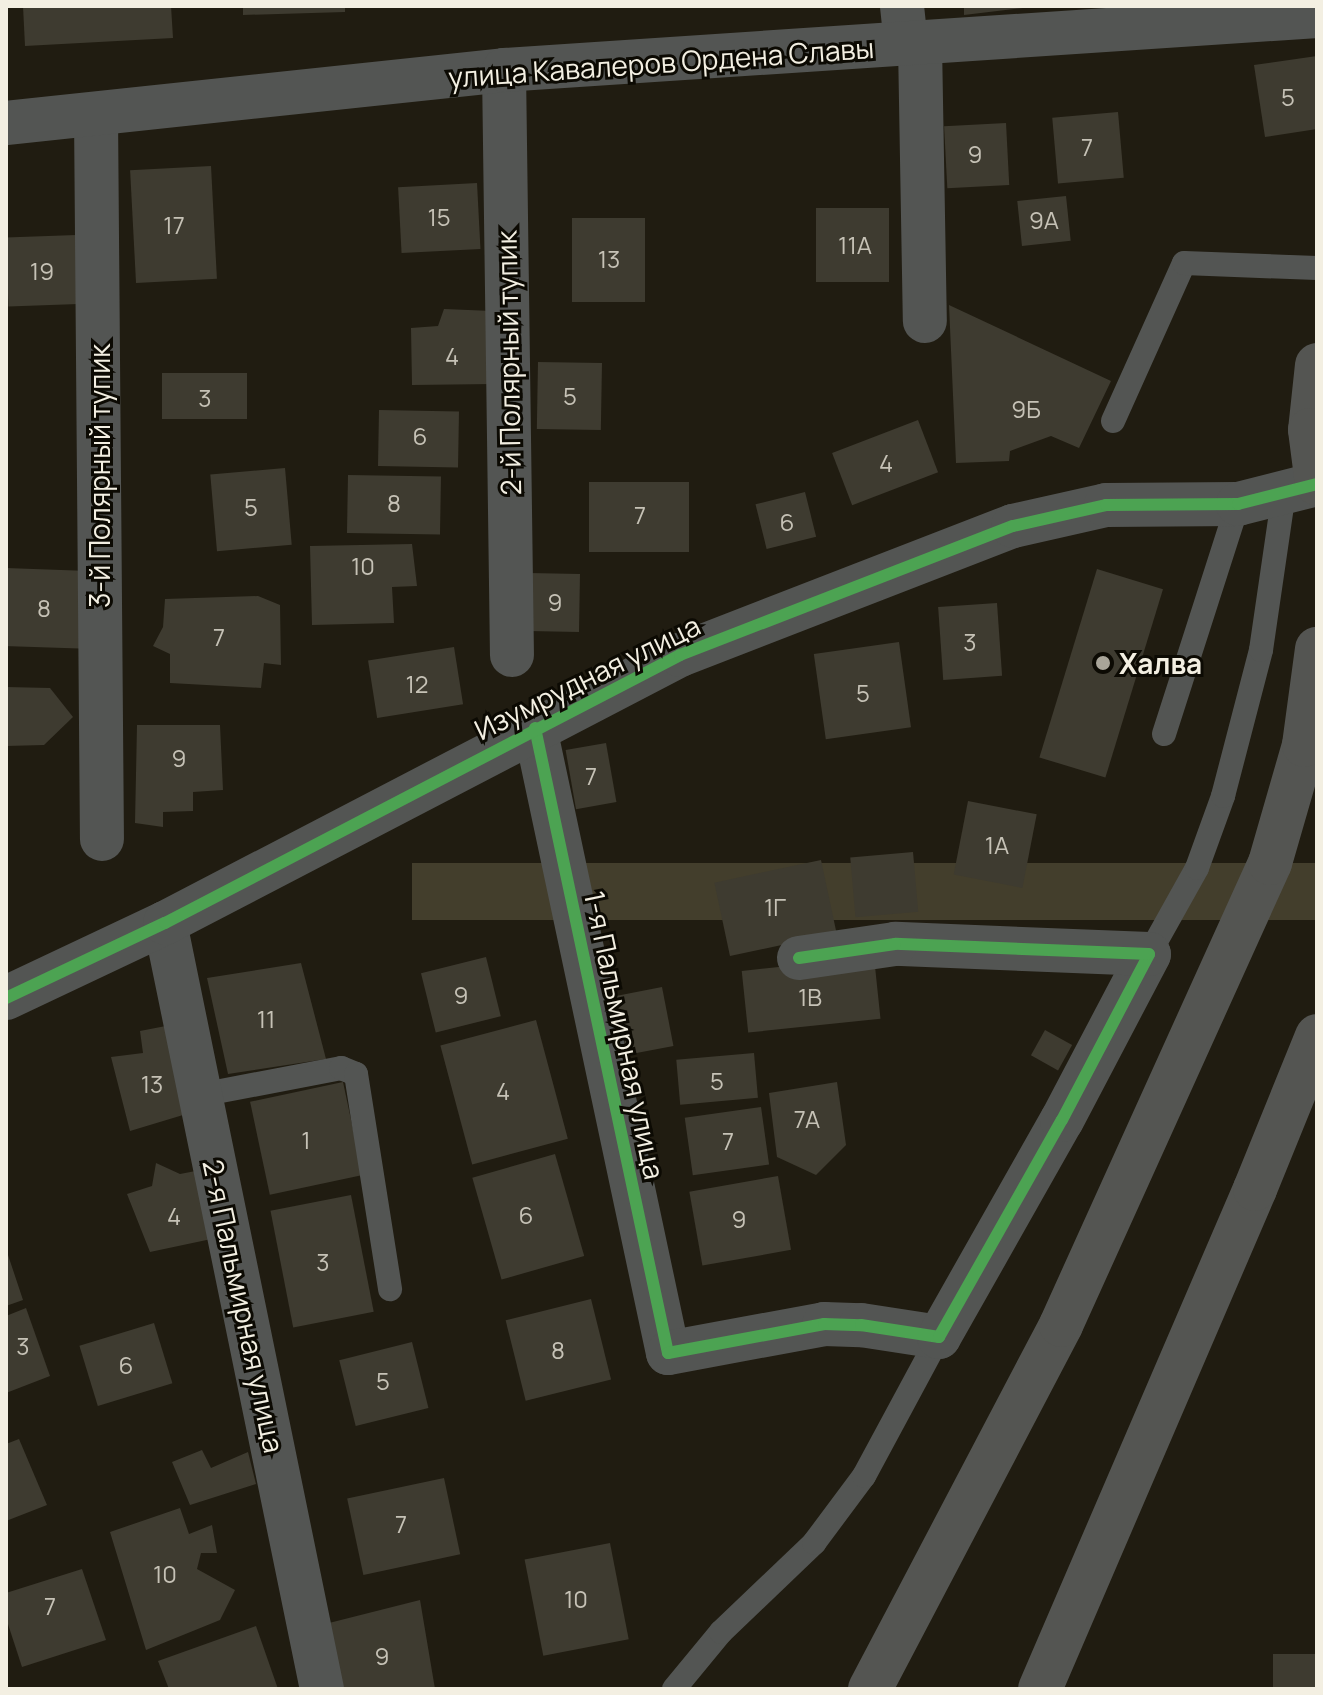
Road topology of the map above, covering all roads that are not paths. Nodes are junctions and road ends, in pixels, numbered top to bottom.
1 (1317, 16) edge
2 (909, 32) edge
3 (504, 70) junction
4 (96, 114) junction
5 (6, 123) edge
6 (1317, 268) edge
7 (925, 321) dead end
8 (1317, 365) edge
9 (1113, 421) dead end
10 (1309, 488) edge
11 (1238, 504) junction
12 (1317, 649) edge
13 (512, 655) dead end
14 (535, 728) junction
15 (1164, 734) dead end
16 (102, 839) dead end
17 (165, 923) junction
18 (1149, 954) junction
19 (799, 958) dead end
20 (6, 998) edge
21 (1317, 1036) edge
22 (200, 1095) junction
23 (1317, 1122) edge
24 (1255, 1189) junction
25 (390, 1289) dead end
26 (939, 1337) junction
27 (322, 1689) edge
28 (674, 1689) edge
29 (870, 1689) edge
30 (1040, 1689) edge

1 - 2 street, улица Кавалеров Ордена Славы
2 - 3 street, улица Кавалеров Ордена Славы
2 - 7 street
3 - 4 street, улица Кавалеров Ордена Славы
3 - 13 street, 2-й Полярный тупик
4 - 5 street, улица Кавалеров Ордена Славы
4 - 16 street, 3-й Полярный тупик
6 - 9 lane
8 - 10 main road
10 - 11 street, Изумрудная улица
10 - 18 lane
11 - 14 street, Изумрудная улица
11 - 15 lane
12 - 29 main road
14 - 17 street, Изумрудная улица
14 - 26 street, 1-я Пальмирная улица
17 - 20 street, Изумрудная улица
17 - 22 street, 2-я Пальмирная улица
18 - 19 street
18 - 26 street
21 - 24 main road
22 - 25 lane
22 - 27 street, 2-я Пальмирная улица
23 - 24 main road
24 - 30 main road
26 - 28 lane

